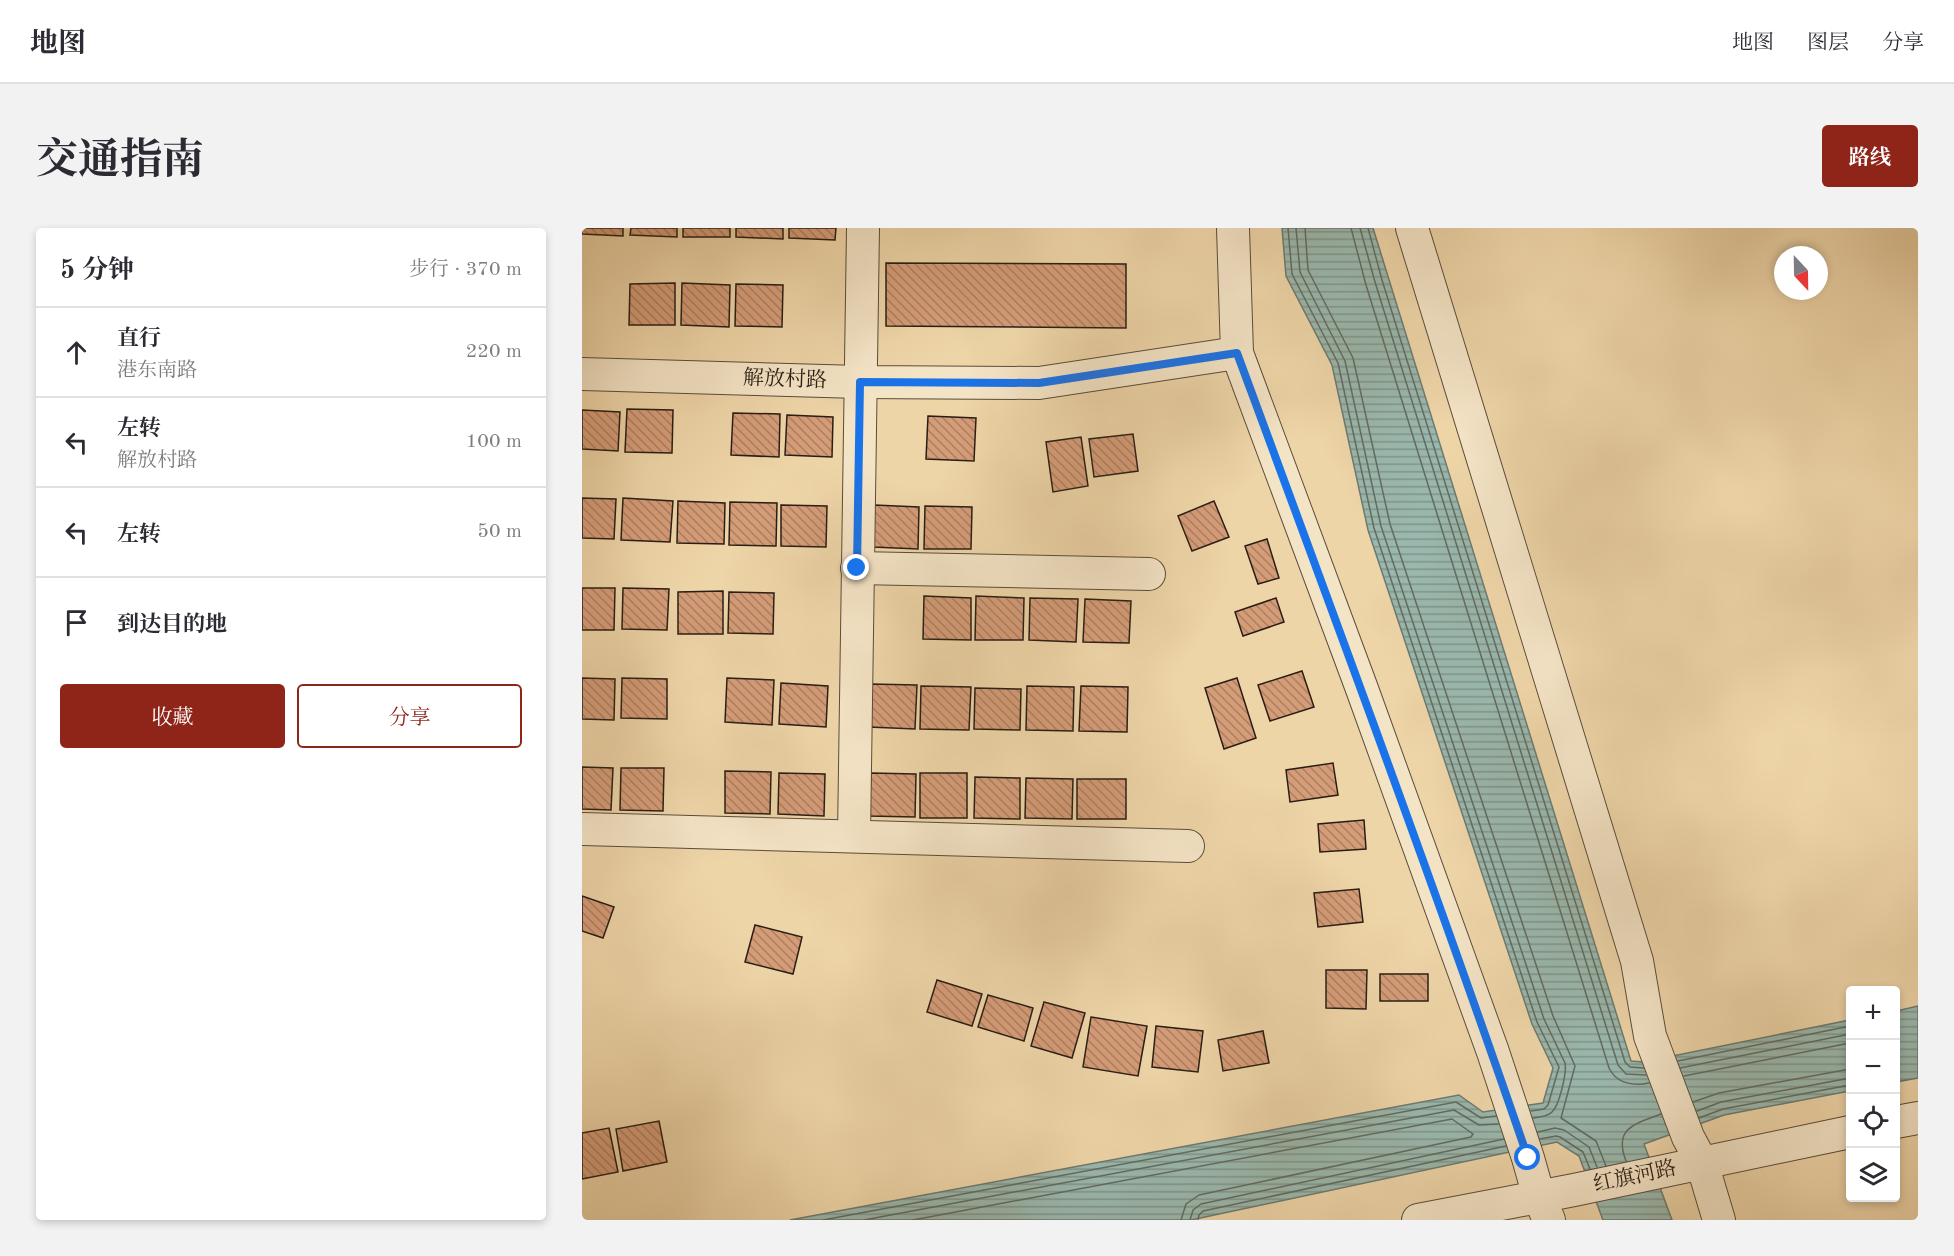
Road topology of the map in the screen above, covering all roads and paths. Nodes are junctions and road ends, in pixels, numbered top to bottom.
1 (863, 228) edge
2 (1233, 228) edge
3 (1412, 228) edge
4 (1237, 353) junction
5 (582, 374) edge
6 (860, 382) junction
7 (857, 568) junction
8 (1149, 574) dead end
9 (582, 829) edge
10 (854, 836) junction
11 (1188, 846) dead end
12 (1918, 1118) edge
13 (1900, 1121) edge
14 (1846, 1133) edge
15 (1695, 1150) junction
16 (1544, 1208) edge
17 (1418, 1220) edge
18 (1719, 1220) edge

1 - 6 street
2 - 4 street
3 - 15 street
4 - 6 street, 解放村路
4 - 16 street
5 - 6 street, 解放村路
6 - 7 street
7 - 8 street
7 - 10 street
9 - 10 street
10 - 11 street
12 - 13 street
14 - 15 street, 红旗河路
15 - 16 street, 红旗河路
15 - 18 street
16 - 17 street, 红旗河路

